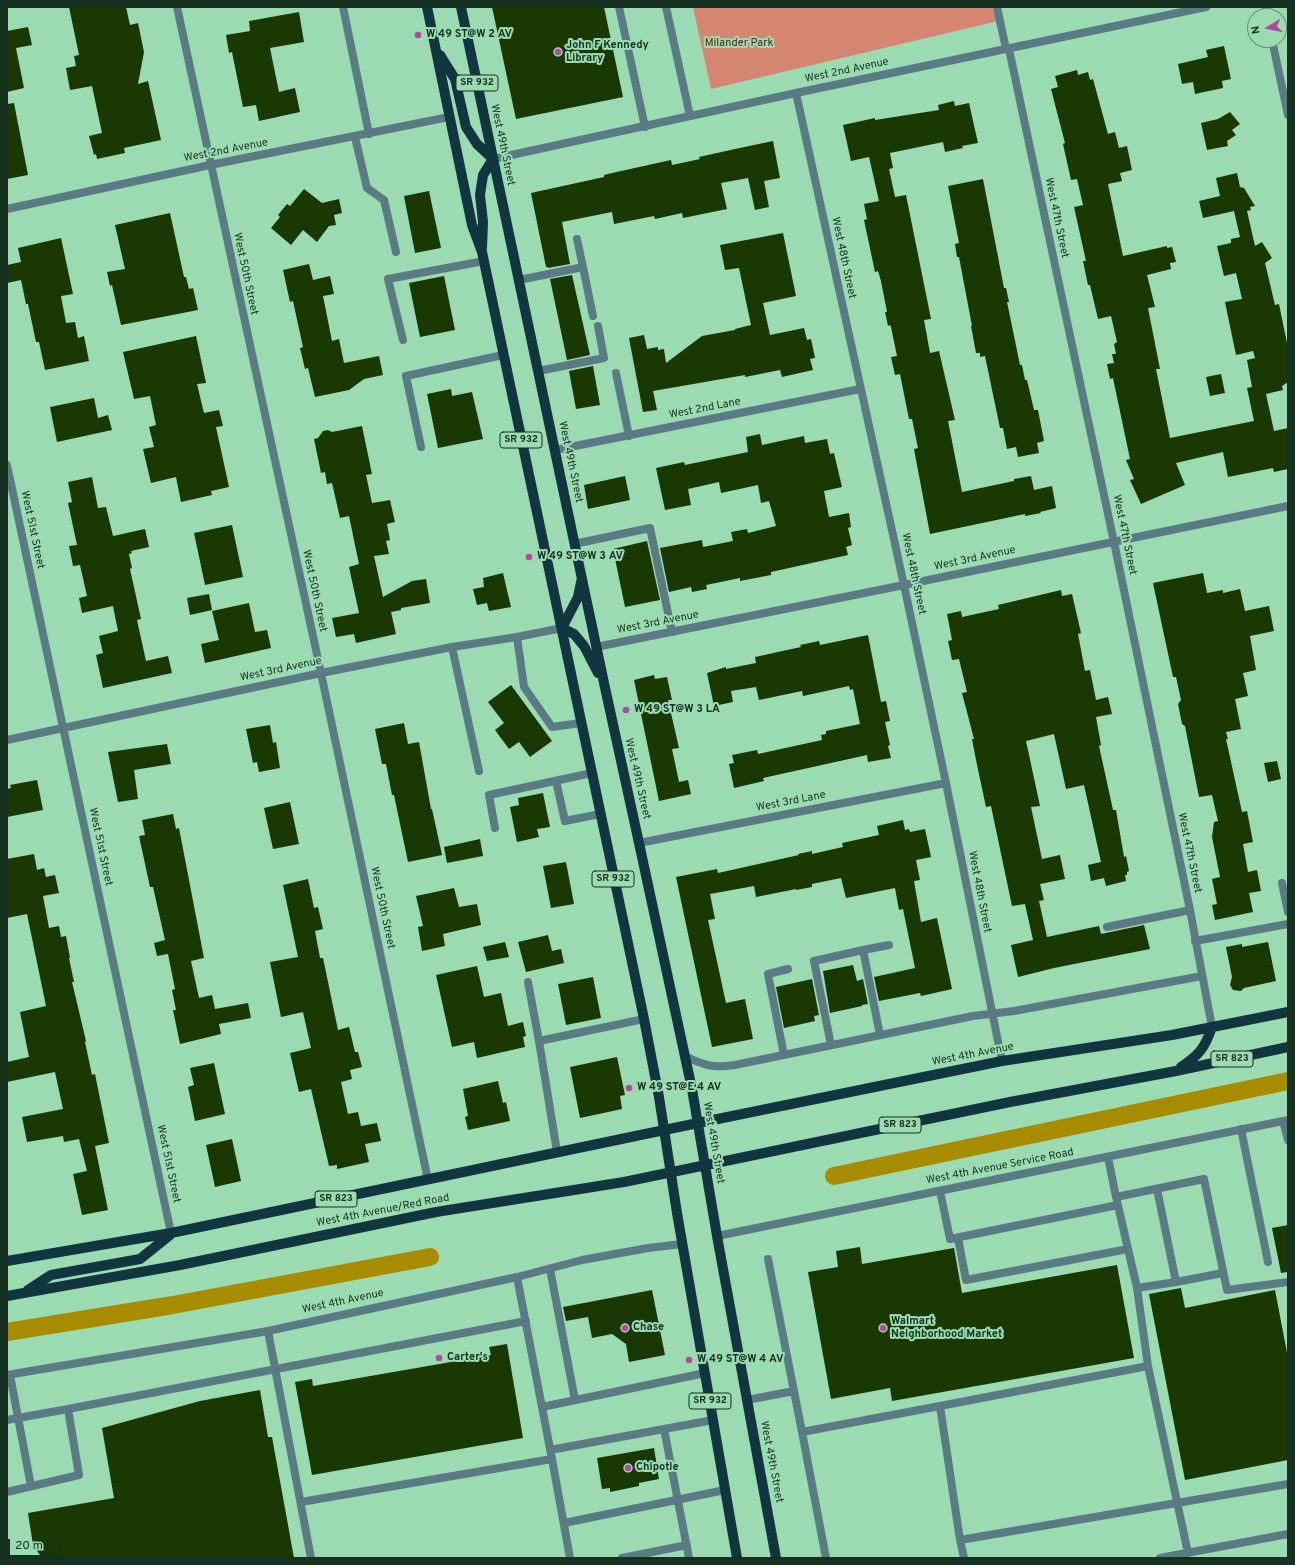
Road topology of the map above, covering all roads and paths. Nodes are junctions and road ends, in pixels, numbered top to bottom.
1 (177, 7) edge
2 (343, 7) edge
3 (427, 7) edge
4 (461, 7) edge
5 (619, 7) edge
6 (666, 7) edge
7 (997, 7) edge
8 (1205, 7) edge
9 (436, 48) junction
10 (1274, 48) edge
11 (1007, 49) junction
12 (796, 93) junction
13 (1288, 115) edge
14 (690, 116) junction
15 (449, 117) junction
16 (645, 127) junction
17 (369, 134) junction
18 (355, 136) junction
19 (493, 159) junction
20 (210, 165) junction
21 (7, 209) edge
22 (577, 239) dead end
23 (396, 252) dead end
24 (483, 256) junction
25 (583, 266) junction
26 (519, 280) junction
27 (594, 316) dead end
28 (598, 326) dead end
29 (403, 340) dead end
30 (503, 355) junction
31 (538, 371) junction
32 (616, 372) dead end
33 (860, 389) junction
34 (629, 436) junction
35 (421, 447) dead end
36 (555, 450) junction
37 (7, 465) edge
38 (1288, 506) edge
39 (1114, 542) junction
40 (574, 544) junction
41 (582, 577) junction
42 (904, 586) junction
43 (562, 628) junction
44 (672, 632) junction
45 (517, 637) junction
46 (452, 647) junction
47 (596, 647) junction
48 (321, 673) junction
49 (604, 683) junction
50 (581, 723) junction
51 (63, 728) junction
52 (7, 740) edge
53 (479, 771) dead end
54 (592, 773) junction
55 (556, 781) junction
56 (946, 783) junction
57 (600, 814) junction
58 (495, 828) dead end
59 (639, 843) junction
60 (1282, 884) dead end
61 (1190, 910) junction
62 (1288, 912) edge
63 (1288, 924) edge
64 (1107, 927) dead end
65 (1195, 941) junction
66 (889, 945) dead end
67 (863, 950) junction
68 (788, 969) dead end
69 (1202, 976) junction
70 (528, 982) dead end
71 (1288, 1012) edge
72 (992, 1014) junction
73 (644, 1019) junction
74 (1212, 1027) junction
75 (880, 1035) junction
76 (539, 1041) junction
77 (831, 1045) junction
78 (1288, 1047) edge
79 (784, 1055) junction
80 (685, 1056) junction
81 (1002, 1061) junction
82 (1176, 1071) junction
83 (1286, 1120) edge
84 (698, 1123) junction
85 (1241, 1129) junction
86 (664, 1130) junction
87 (1288, 1140) edge
88 (557, 1152) junction
89 (1108, 1157) junction
90 (705, 1165) junction
91 (671, 1172) junction
92 (428, 1180) junction
93 (1157, 1189) junction
94 (940, 1191) junction
95 (1116, 1197) junction
96 (1118, 1205) junction
97 (171, 1233) junction
98 (717, 1236) junction
99 (958, 1238) junction
100 (682, 1244) junction
101 (1128, 1250) junction
102 (768, 1259) dead end
103 (7, 1261) edge
104 (1268, 1262) dead end
105 (550, 1269) junction
106 (1223, 1273) junction
107 (517, 1277) junction
108 (1176, 1282) junction
109 (1288, 1282) edge
110 (1137, 1288) junction
111 (22, 1293) junction
112 (7, 1296) edge
113 (526, 1321) junction
114 (268, 1331) junction
115 (1148, 1366) junction
116 (276, 1370) junction
117 (705, 1373) junction
118 (8, 1375) edge
119 (794, 1391) junction
120 (575, 1400) junction
121 (747, 1400) junction
122 (940, 1406) junction
123 (542, 1407) junction
124 (68, 1409) junction
125 (18, 1418) junction
126 (7, 1420) edge
127 (713, 1420) junction
128 (664, 1429) junction
129 (802, 1432) junction
130 (550, 1450) junction
131 (552, 1459) junction
132 (1288, 1484) edge
133 (31, 1486) junction
134 (725, 1490) junction
135 (7, 1492) edge
136 (678, 1500) junction
137 (301, 1502) junction
138 (1178, 1503) junction
139 (564, 1523) junction
140 (1288, 1534) edge
141 (960, 1540) junction
142 (687, 1545) junction
143 (1188, 1553) junction
144 (311, 1558) edge
145 (570, 1558) edge
146 (622, 1558) edge
147 (689, 1558) edge
148 (737, 1558) edge
149 (776, 1558) edge
150 (826, 1558) edge
151 (964, 1558) edge
152 (1160, 1558) edge

1 - 20 street, West 50th Street
2 - 17 street
3 - 9 main road, SR 932
4 - 19 main road, West 49th Street / SR 932
5 - 16 street
6 - 14 street
7 - 11 street, West 47th Street
8 - 11 street, West 2nd Avenue
9 - 15 main road, SR 932
9 - 19 main road
10 - 13 street
11 - 12 street, West 2nd Avenue
11 - 39 street, West 47th Street
12 - 14 street, West 2nd Avenue
12 - 33 street, West 48th Street
14 - 16 street, West 2nd Avenue
15 - 17 street, West 2nd Avenue
15 - 24 main road, SR 932
16 - 19 street, West 2nd Avenue
17 - 18 street, West 2nd Avenue
18 - 20 street, West 2nd Avenue
18 - 23 street
19 - 24 main road
19 - 26 main road, West 49th Street / SR 932
20 - 21 street, West 2nd Avenue
20 - 48 street, West 50th Street
22 - 25 street
24 - 29 street
24 - 30 main road, SR 932
25 - 26 street
25 - 27 street
26 - 31 main road, West 49th Street / SR 932
28 - 31 street
30 - 35 street
30 - 43 main road, SR 932
31 - 36 main road, West 49th Street / SR 932
32 - 34 street
33 - 34 street, West 2nd Lane
33 - 42 street, West 48th Street
34 - 36 street, West 2nd Lane
36 - 40 main road, West 49th Street / SR 932
37 - 51 street, West 51st Street
38 - 39 street, West 3rd Avenue
39 - 42 street, West 3rd Avenue
39 - 61 street, West 47th Street
40 - 41 main road, West 49th Street / SR 932
40 - 44 street
41 - 43 main road
41 - 47 main road, West 49th Street / SR 932
42 - 44 street, West 3rd Avenue
42 - 56 street, West 48th Street
43 - 45 street, West 3rd Avenue
43 - 49 main road
43 - 50 main road, SR 932
44 - 47 street, West 3rd Avenue
45 - 46 street, West 3rd Avenue
45 - 50 street
46 - 48 street, West 3rd Avenue
46 - 53 street
47 - 49 main road, West 49th Street / SR 932
48 - 51 street, West 3rd Avenue
48 - 92 street, West 50th Street
49 - 59 main road, West 49th Street / SR 932
50 - 54 main road, SR 932
51 - 52 street, West 3rd Avenue
51 - 97 street, West 51st Street
54 - 55 street
54 - 57 main road, SR 932
55 - 57 street
55 - 58 street
56 - 59 street, West 3rd Lane
56 - 72 street, West 48th Street
57 - 73 main road, SR 932
59 - 80 main road, West 49th Street / SR 932
60 - 62 street
61 - 64 street
61 - 65 street, West 47th Street
63 - 65 street
65 - 69 street, West 47th Street
66 - 67 street
67 - 75 street
67 - 77 street
68 - 79 street
69 - 72 street
69 - 74 street, West 47th Street
70 - 76 street
71 - 74 main road, West 4th Avenue / SR 823
72 - 75 street
72 - 81 street, West 48th Street
73 - 76 street
73 - 86 main road, SR 932
74 - 81 main road, West 4th Avenue / SR 823
74 - 82 main road
75 - 77 street
76 - 88 street
77 - 79 street
78 - 82 main road, SR 823
79 - 80 street
80 - 84 main road, West 49th Street / SR 932
81 - 84 main road, West 4th Avenue / SR 823
82 - 90 main road, SR 823
83 - 85 street, West 4th Avenue Service Road
83 - 87 street
84 - 86 main road, West 4th Avenue / SR 823
84 - 90 main road, West 49th Street / SR 932
85 - 89 street, West 4th Avenue Service Road
85 - 104 street
86 - 88 main road, West 4th Avenue/Red Road / SR 823
86 - 91 main road, SR 932
88 - 92 main road, West 4th Avenue/Red Road / SR 823
89 - 94 street, West 4th Avenue Service Road
89 - 95 street
90 - 91 main road, SR 823
90 - 98 main road, West 49th Street / SR 932
91 - 100 main road, SR 932
91 - 111 main road, West 4th Avenue/Red Road / SR 823
92 - 97 main road, West 4th Avenue/Red Road / SR 823
93 - 95 street
93 - 106 street
93 - 108 street
94 - 98 street, West 4th Avenue Service Road
94 - 99 street
95 - 96 street
96 - 99 street
96 - 101 street
97 - 103 main road, West 4th Avenue/Red Road / SR 823
97 - 111 main road
98 - 121 main road, West 49th Street / SR 932
99 - 101 street
100 - 105 street, West 4th Avenue
100 - 117 main road, SR 932
101 - 110 street
102 - 119 street
105 - 107 street, West 4th Avenue
105 - 120 street
106 - 108 street
106 - 109 street
107 - 113 street
107 - 114 street, West 4th Avenue
108 - 110 street
110 - 115 street
111 - 112 main road, West 4th Avenue/Red Road / SR 823
113 - 116 street
113 - 123 street
114 - 116 street
114 - 118 street, West 4th Avenue
115 - 122 street
115 - 138 street
116 - 124 street
116 - 137 street
117 - 120 street
117 - 127 main road, SR 932
118 - 125 street
119 - 121 street
119 - 129 street
120 - 123 street
121 - 149 main road, West 49th Street / SR 932
122 - 129 street
122 - 141 street
123 - 130 street
124 - 125 street
124 - 133 street
125 - 126 street
125 - 133 street
127 - 128 street
127 - 134 main road, SR 932
128 - 130 street
128 - 136 street
129 - 150 street
130 - 131 street
131 - 137 street
131 - 139 street
132 - 138 street
133 - 135 street
134 - 136 street
134 - 148 main road, SR 932
136 - 139 street
136 - 142 street
137 - 144 street
138 - 141 street
138 - 143 street
139 - 145 street
140 - 143 street
141 - 151 street
142 - 146 street
142 - 147 street
143 - 152 street

